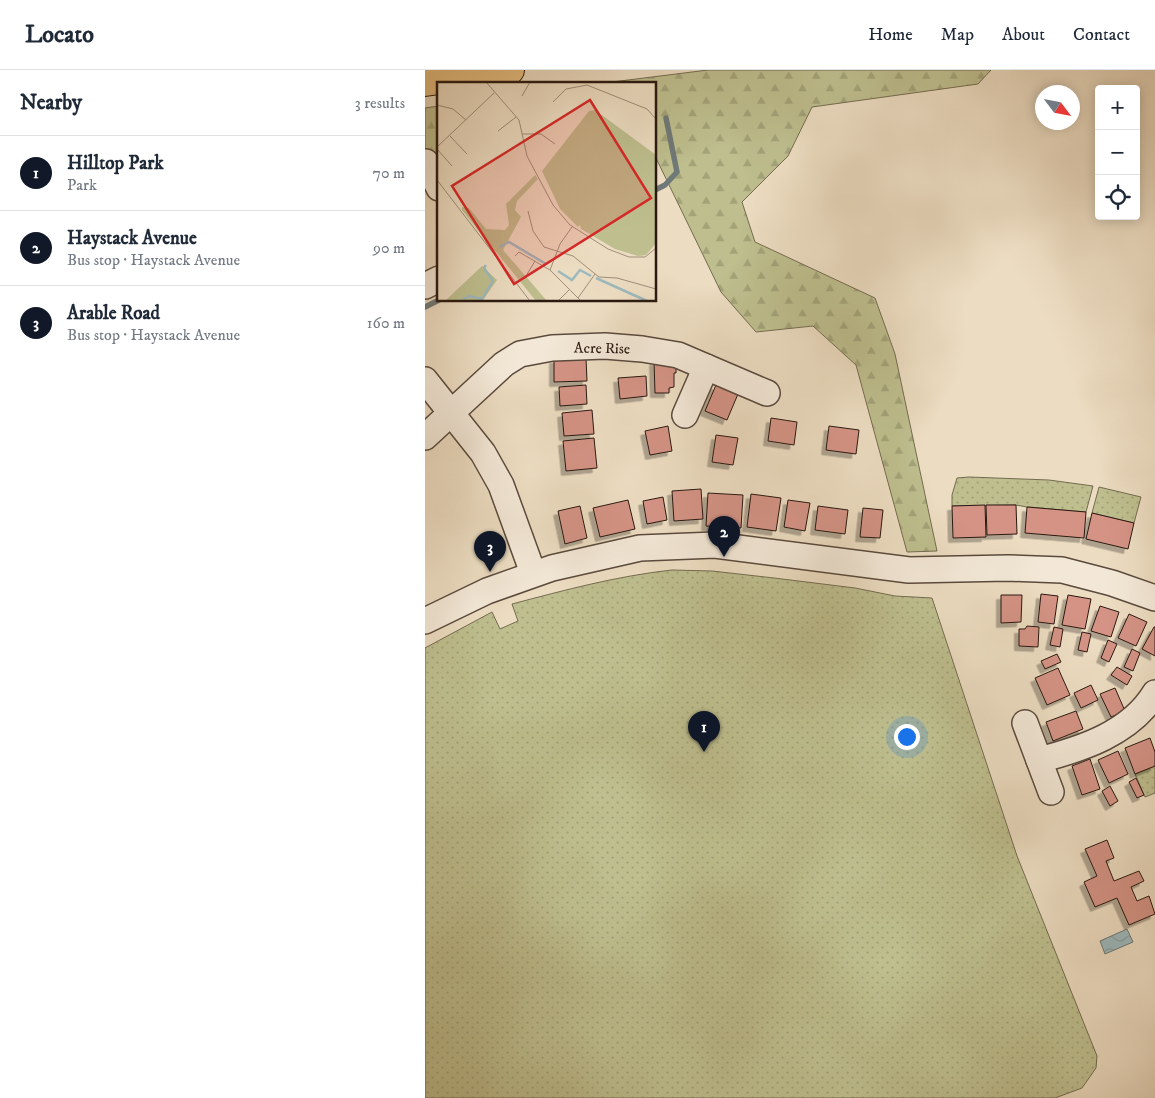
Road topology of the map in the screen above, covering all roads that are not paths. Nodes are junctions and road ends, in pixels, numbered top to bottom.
1 (510, 70) edge
2 (425, 82) edge
3 (426, 162) edge
4 (437, 184) edge
5 (437, 280) edge
6 (425, 286) edge
7 (706, 367) junction
8 (425, 380) edge
9 (767, 393) dead end
10 (451, 413) junction
11 (685, 415) dead end
12 (425, 437) edge
13 (533, 573) junction
14 (1155, 598) edge
15 (425, 621) edge
16 (1155, 693) edge
17 (1025, 723) dead end
18 (1039, 760) junction
19 (1051, 792) dead end

1 - 2 highway
3 - 4 street
5 - 6 street
7 - 9 street, Acre Rise
7 - 10 street, Acre Rise
7 - 11 street
8 - 10 street
10 - 12 street, Acre Rise
10 - 13 street
13 - 14 street
13 - 15 street
16 - 18 street
17 - 18 street
18 - 19 street

